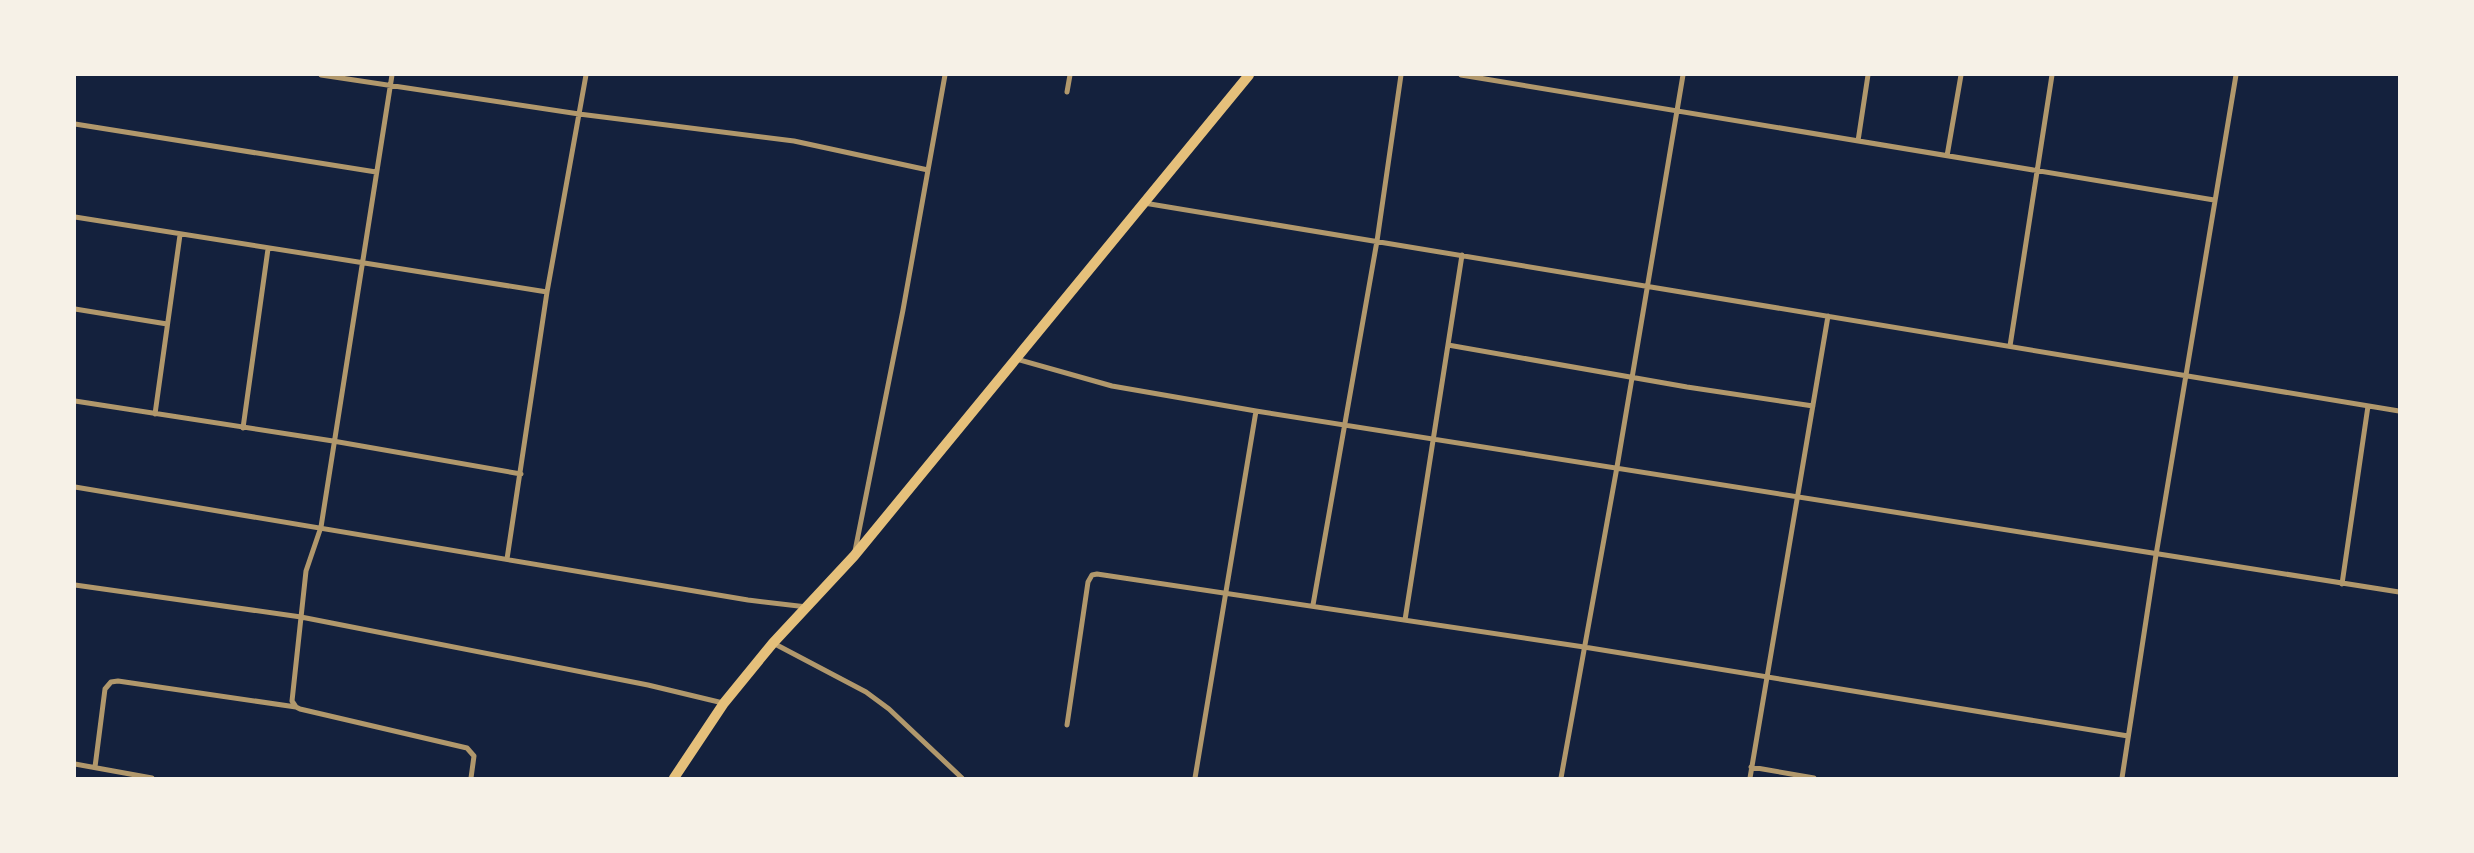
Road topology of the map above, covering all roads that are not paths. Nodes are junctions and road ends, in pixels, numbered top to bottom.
1 (321, 75) edge
2 (392, 75) edge
3 (586, 75) edge
4 (945, 75) edge
5 (1070, 75) edge
6 (1249, 75) edge
7 (1401, 75) edge
8 (1460, 75) edge
9 (1683, 75) edge
10 (1868, 75) edge
11 (1961, 75) edge
12 (2052, 75) edge
13 (2236, 75) edge
14 (390, 86) junction
15 (1067, 92) dead end
16 (1676, 111) junction
17 (579, 114) junction
18 (75, 124) edge
19 (1858, 141) junction
20 (1947, 156) junction
21 (928, 170) junction
22 (2038, 171) junction
23 (376, 172) junction
24 (2214, 200) junction
25 (1144, 203) junction
26 (75, 217) edge
27 (180, 235) junction
28 (1377, 241) junction
29 (268, 249) junction
30 (1462, 255) junction
31 (361, 264) junction
32 (1646, 286) junction
33 (547, 292) junction
34 (75, 309) edge
35 (1828, 316) junction
36 (167, 324) junction
37 (1448, 345) junction
38 (2010, 346) junction
39 (1015, 359) junction
40 (2186, 375) junction
41 (1632, 376) junction
42 (75, 401) edge
43 (1813, 406) junction
44 (2368, 406) junction
45 (1256, 411) junction
46 (2399, 411) edge
47 (155, 414) junction
48 (1345, 425) junction
49 (243, 428) junction
50 (1434, 439) junction
51 (332, 441) junction
52 (1617, 467) junction
53 (521, 474) junction
54 (75, 487) edge
55 (1798, 496) junction
56 (321, 527) junction
57 (2156, 554) junction
58 (854, 556) junction
59 (507, 559) junction
60 (2342, 584) junction
61 (75, 585) edge
62 (1226, 592) junction
63 (2399, 592) edge
64 (1313, 606) junction
65 (808, 607) junction
66 (301, 617) junction
67 (1405, 620) junction
68 (773, 643) junction
69 (1584, 647) junction
70 (1766, 677) junction
71 (724, 703) junction
72 (296, 707) junction
73 (1067, 725) dead end
74 (2128, 736) junction
75 (75, 764) edge
76 (94, 767) junction
77 (1751, 767) junction
78 (152, 778) edge
79 (471, 778) edge
80 (674, 778) edge
81 (962, 778) edge
82 (1195, 778) edge
83 (1561, 778) edge
84 (1750, 778) edge
85 (1814, 778) edge
86 (2122, 778) edge

1 - 14 street
2 - 14 street
3 - 17 street
4 - 21 street
5 - 15 street
6 - 25 main road
7 - 28 street
8 - 16 street
9 - 16 street
10 - 19 street
11 - 20 street
12 - 22 street
13 - 24 street
14 - 17 street
14 - 23 street
16 - 19 street
16 - 32 street
17 - 21 street
17 - 33 street
18 - 23 street
19 - 20 street
20 - 22 street
21 - 58 street
22 - 24 street
22 - 38 street
23 - 31 street
24 - 40 street
25 - 28 street
25 - 39 main road
26 - 27 street
27 - 29 street
27 - 36 street
28 - 30 street
28 - 48 street
29 - 31 street
29 - 49 street
30 - 32 street
30 - 37 street
31 - 33 street
31 - 51 street
32 - 35 street
32 - 41 street
33 - 53 street
34 - 36 street
35 - 38 street
35 - 43 street
36 - 47 street
37 - 41 street
37 - 50 street
38 - 40 street
39 - 45 street
39 - 58 main road
40 - 44 street
40 - 57 street
41 - 43 street
41 - 52 street
42 - 47 street
43 - 55 street
44 - 46 street
44 - 60 street
45 - 48 street
45 - 62 street
47 - 49 street
48 - 50 street
48 - 64 street
49 - 51 street
50 - 52 street
50 - 67 street
51 - 53 street
51 - 56 street
52 - 55 street
52 - 69 street
53 - 59 street
54 - 56 street
55 - 57 street
55 - 70 street
56 - 59 street
56 - 66 street
57 - 60 street
57 - 74 street
58 - 65 main road
59 - 65 street
60 - 63 street
61 - 66 street
62 - 64 street
62 - 73 street
62 - 82 street
64 - 67 street
65 - 68 main road
66 - 71 street
66 - 72 street
67 - 69 street
68 - 71 main road
68 - 81 street
69 - 70 street
69 - 83 street
70 - 74 street
70 - 77 street
71 - 80 main road
72 - 76 street
72 - 79 street
74 - 86 street
75 - 76 street
76 - 78 street
77 - 84 street
77 - 85 street

